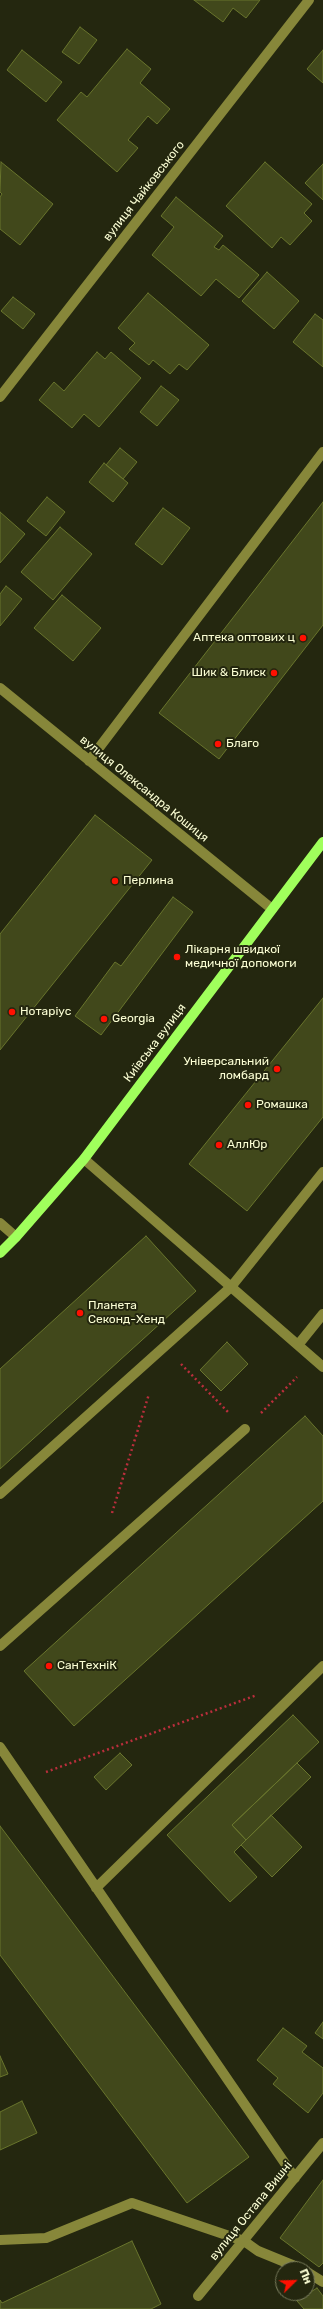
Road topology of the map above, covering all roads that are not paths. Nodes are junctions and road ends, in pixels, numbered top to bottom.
1 (308, 0) edge
2 (0, 397) edge
3 (323, 452) edge
4 (0, 688) edge
5 (89, 761) junction
6 (323, 842) edge
7 (272, 909) junction
8 (84, 1159) junction
9 (323, 1172) edge
10 (0, 1223) edge
11 (16, 1237) junction
12 (0, 1253) edge
13 (231, 1287) junction
14 (323, 1314) edge
15 (298, 1345) junction
16 (323, 1367) edge
17 (245, 1429) road end
18 (0, 1494) edge
19 (0, 1646) edge
20 (323, 1666) edge
21 (0, 1747) edge
22 (96, 1888) junction
23 (323, 2143) edge
24 (295, 2178) junction
25 (0, 2240) edge
26 (244, 2241) junction
27 (282, 2261) edge
28 (198, 2296) dead end

1 - 2 street, вулиця Чайковського
3 - 5 street
4 - 5 street, вулиця Олександра Кошиця
5 - 7 street, вулиця Олександра Кошиця
6 - 7 main road, Київська вулиця
7 - 8 main road, Київська вулиця
8 - 11 main road, Київська вулиця
8 - 13 street
9 - 13 street
10 - 11 street
11 - 12 main road, Київська вулиця
13 - 15 street
13 - 18 street
14 - 15 street
15 - 16 street
17 - 19 street
20 - 22 street
21 - 22 street
22 - 24 street
23 - 24 street, вулиця Остапа Вишні
24 - 26 street, вулиця Остапа Вишні
25 - 26 street
26 - 27 street
26 - 28 street, вулиця Остапа Вишні

